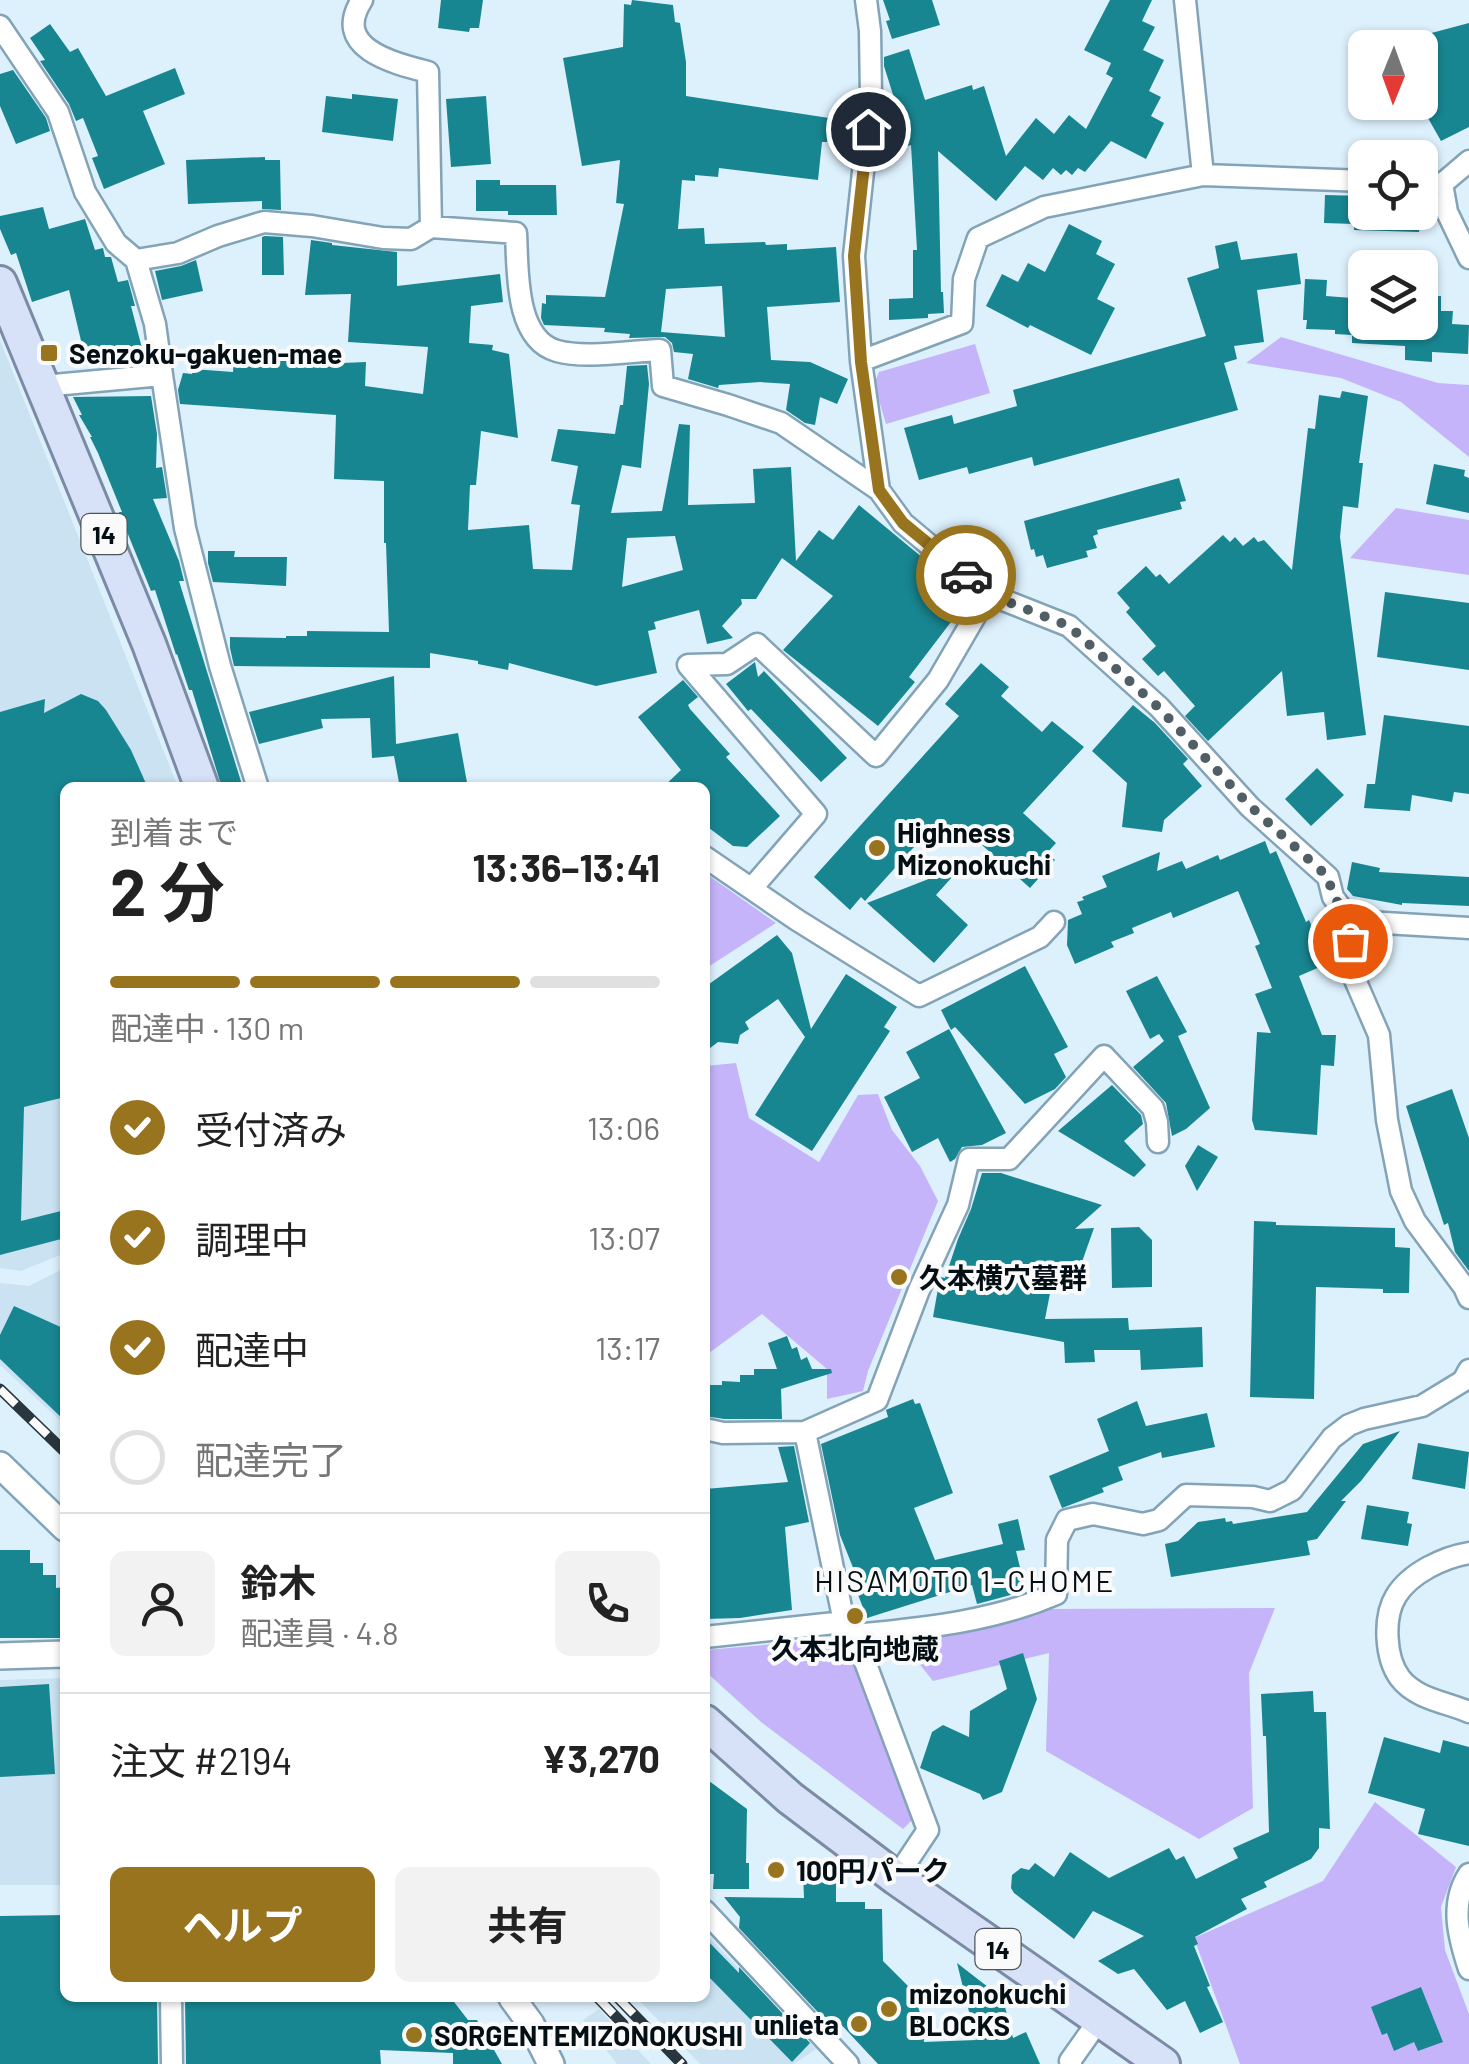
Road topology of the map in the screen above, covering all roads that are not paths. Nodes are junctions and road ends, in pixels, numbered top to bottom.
1 (362, 0) edge
2 (866, 0) edge
3 (1186, 0) edge
4 (0, 26) edge
5 (1469, 161) edge
6 (1204, 175) junction
7 (1348, 180) edge
8 (1438, 184) edge
9 (1442, 184) junction
10 (431, 227) junction
11 (1469, 258) edge
12 (136, 260) junction
13 (0, 283) edge
14 (861, 362) junction
15 (162, 374) junction
16 (43, 386) junction
17 (879, 490) junction
18 (988, 594) junction
19 (200, 782) edge
20 (256, 782) edge
21 (710, 859) edge
22 (752, 888) junction
23 (1351, 921) junction
24 (1054, 922) dead end
25 (1469, 928) edge
26 (1158, 1142) dead end
27 (1469, 1298) edge
28 (1469, 1370) edge
29 (710, 1430) edge
30 (805, 1432) junction
31 (0, 1466) edge
32 (60, 1523) edge
33 (1469, 1553) edge
34 (849, 1629) junction
35 (710, 1637) edge
36 (60, 1654) edge
37 (0, 1656) edge
38 (1469, 1712) edge
39 (710, 1726) edge
40 (1469, 1874) edge
41 (896, 1878) junction
42 (710, 1915) edge
43 (1469, 1970) edge
44 (171, 2002) edge
45 (515, 2002) edge
46 (1099, 2020) junction
47 (172, 2064) edge
48 (551, 2064) edge
49 (848, 2064) edge
50 (1072, 2064) edge
51 (1163, 2064) edge

1 - 10 street
2 - 14 street
3 - 6 street
4 - 12 street
5 - 9 street
6 - 7 street
6 - 14 street
8 - 9 street
9 - 11 street
10 - 12 street
10 - 17 street
12 - 15 street
13 - 16 main road, 14
14 - 17 street
15 - 16 street
15 - 20 street
16 - 19 main road, 14
17 - 18 street
18 - 22 street
18 - 23 street
21 - 22 street
22 - 24 street
23 - 25 street
23 - 27 street
26 - 30 street
28 - 34 street
29 - 30 street
30 - 34 street
31 - 32 street
33 - 38 street
34 - 35 street
34 - 41 street
36 - 37 street
39 - 41 main road, 14
40 - 43 street
41 - 46 main road, 14
42 - 49 street
44 - 47 street
45 - 48 street
46 - 50 street
46 - 51 main road, 14

